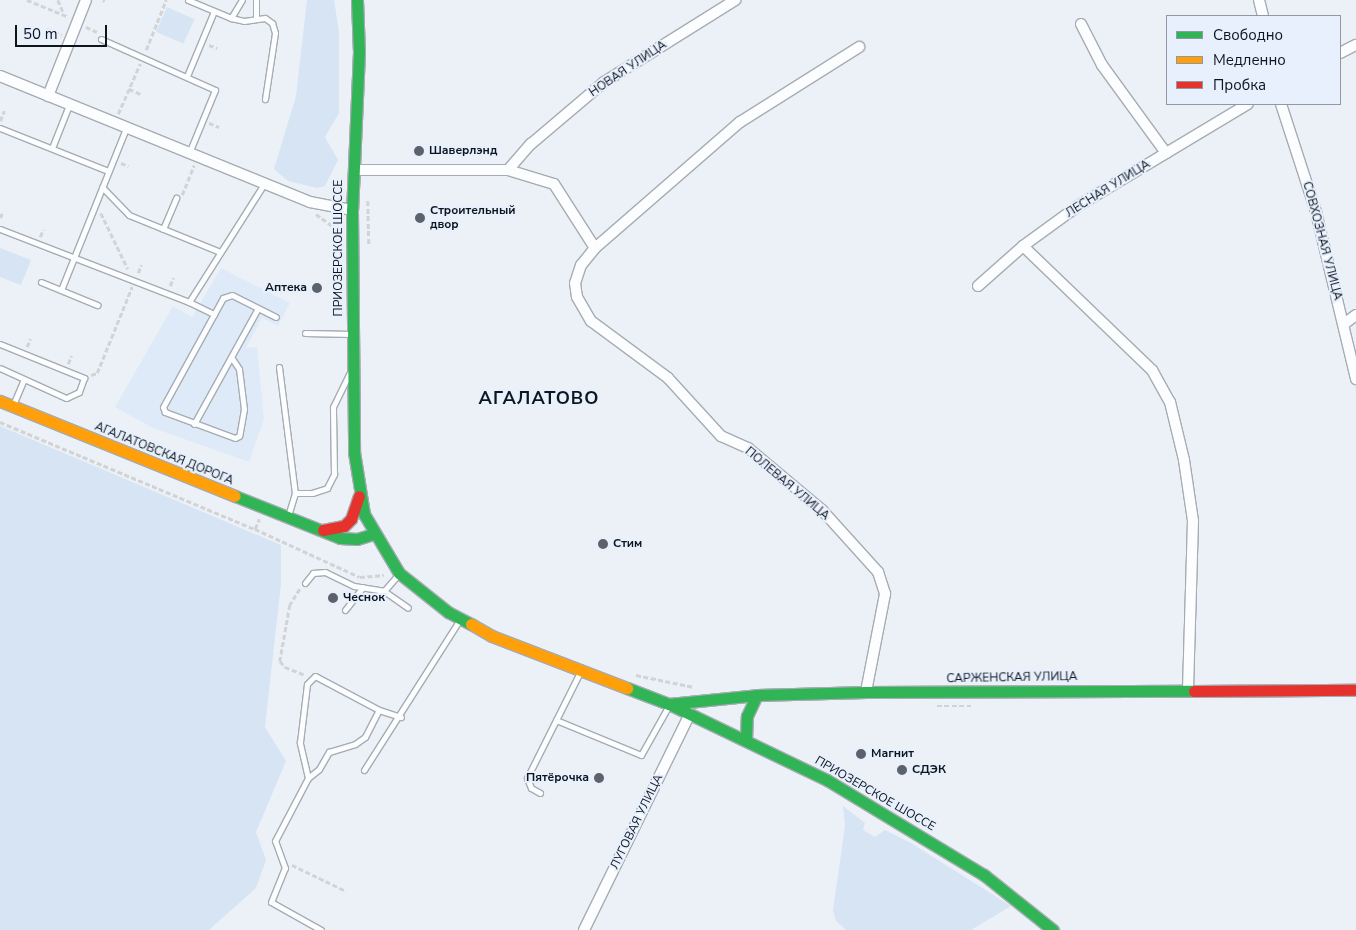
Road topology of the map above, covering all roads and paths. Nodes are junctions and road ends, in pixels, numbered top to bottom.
1 (27, 0) edge
2 (58, 0) edge
3 (86, 0) edge
4 (166, 0) edge
5 (188, 0) edge
6 (242, 0) edge
7 (256, 0) edge
8 (357, 0) edge
9 (735, 0) edge
10 (1259, 0) edge
11 (214, 11) junction
12 (65, 15) junction
13 (1263, 15) edge
14 (71, 18) dead end
15 (231, 18) junction
16 (256, 18) junction
17 (1081, 24) dead end
18 (82, 26) dead end
19 (47, 29) dead end
20 (64, 36) dead end
21 (101, 39) joint
22 (1356, 45) edge
23 (859, 47) dead end
24 (1341, 52) edge
25 (143, 57) junction
26 (0, 76) edge
27 (187, 76) junction
28 (129, 89) junction
29 (141, 94) dead end
30 (48, 96) junction
31 (265, 99) dead end
32 (69, 105) junction
33 (1246, 105) edge
34 (1281, 105) edge
35 (4, 111) dead end
36 (118, 116) dead end
37 (0, 122) edge
38 (0, 128) edge
39 (126, 128) junction
40 (52, 148) junction
41 (1166, 153) junction
42 (194, 155) junction
43 (354, 170) junction
44 (508, 170) junction
45 (108, 171) junction
46 (264, 184) junction
47 (102, 187) junction
48 (368, 194) dead end
49 (176, 198) joint
50 (310, 202) junction
51 (96, 203) junction
52 (352, 210) junction
53 (2, 213) dead end
54 (0, 218) edge
55 (0, 229) edge
56 (163, 229) junction
57 (342, 230) dead end
58 (369, 244) dead end
59 (1023, 246) junction
60 (595, 248) junction
61 (220, 252) junction
62 (73, 259) junction
63 (41, 282) dead end
64 (134, 283) junction
65 (978, 286) dead end
66 (61, 290) junction
67 (189, 302) junction
68 (97, 305) dead end
69 (258, 308) junction
70 (214, 314) junction
71 (1356, 315) edge
72 (276, 317) dead end
73 (1344, 324) junction
74 (304, 333) dead end
75 (352, 334) junction
76 (0, 344) edge
77 (231, 357) junction
78 (279, 367) dead end
79 (353, 367) junction
80 (0, 368) edge
81 (84, 378) junction
82 (1356, 379) edge
83 (23, 381) junction
84 (0, 401) edge
85 (12, 406) junction
86 (194, 424) junction
87 (295, 493) junction
88 (359, 496) junction
89 (261, 515) dead end
90 (287, 518) junction
91 (254, 529) dead end
92 (319, 530) junction
93 (373, 534) junction
94 (398, 573) junction
95 (305, 584) joint
96 (363, 588) junction
97 (384, 591) junction
98 (408, 608) dead end
99 (345, 610) dead end
100 (460, 619) junction
101 (580, 671) junction
102 (311, 677) junction
103 (1188, 690) junction
104 (1356, 690) edge
105 (866, 692) junction
106 (758, 695) junction
107 (669, 704) junction
108 (939, 707) dead end
109 (965, 708) dead end
110 (379, 710) junction
111 (690, 714) junction
112 (401, 717) junction
113 (556, 720) junction
114 (746, 740) junction
115 (364, 770) dead end
116 (308, 778) junction
117 (540, 793) dead end
118 (285, 861) junction
119 (346, 891) dead end
120 (321, 930) edge
121 (584, 930) edge
122 (1053, 930) edge

1 - 12 path
2 - 12 path
3 - 30 street
4 - 25 path
5 - 11 lane
6 - 15 lane
7 - 16 lane
8 - 43 main road, ПРИОЗЕРСКОЕ ШОССЕ
9 - 44 street, НОВАЯ УЛИЦА
10 - 13 street
11 - 15 lane
11 - 27 lane
12 - 14 path
15 - 16 lane
16 - 31 lane
17 - 41 street
18 - 21 path
19 - 20 path
21 - 25 lane
22 - 24 street
23 - 60 street
25 - 27 lane
25 - 28 path
26 - 30 street
27 - 42 lane
28 - 29 path
28 - 36 path
30 - 32 street
32 - 39 street
32 - 40 lane
33 - 41 street, ЛЕСНАЯ УЛИЦА
34 - 73 street, СОВХОЗНАЯ УЛИЦА
35 - 37 path
38 - 40 lane
39 - 42 street
39 - 45 lane
40 - 45 lane
41 - 59 street, ЛЕСНАЯ УЛИЦА
42 - 46 street
42 - 49 path
43 - 44 street
43 - 52 main road, ПРИОЗЕРСКОЕ ШОССЕ
44 - 60 street
45 - 47 lane
46 - 50 street
46 - 61 lane
47 - 51 lane
47 - 56 lane
48 - 58 path
49 - 56 lane
50 - 52 street
50 - 57 path
51 - 62 lane
51 - 64 path
52 - 75 main road, ПРИОЗЕРСКОЕ ШОССЕ
53 - 54 path
55 - 62 lane
56 - 61 lane
59 - 65 street, ЛЕСНАЯ УЛИЦА
59 - 103 street
60 - 105 street, ПОЛЕВАЯ УЛИЦА
61 - 67 lane
62 - 64 lane
62 - 66 lane
63 - 66 lane
64 - 67 lane
64 - 81 path
66 - 68 lane
67 - 70 lane
69 - 70 lane
69 - 72 lane
69 - 77 lane
70 - 86 lane
71 - 73 street
73 - 82 street, СОВХОЗНАЯ УЛИЦА
74 - 75 lane
75 - 79 main road, ПРИОЗЕРСКОЕ ШОССЕ
76 - 81 lane
77 - 86 lane
77 - 86 lane
78 - 87 lane
79 - 87 lane
79 - 88 main road, ПРИОЗЕРСКОЕ ШОССЕ
80 - 83 lane
81 - 83 lane
83 - 85 lane
84 - 85 main road, АГАЛАТОВСКАЯ ДОРОГА
85 - 90 main road, АГАЛАТОВСКАЯ ДОРОГА
87 - 90 lane
88 - 92 main road
88 - 93 main road, ПРИОЗЕРСКОЕ ШОССЕ
89 - 91 path
90 - 92 main road, АГАЛАТОВСКАЯ ДОРОГА
92 - 93 main road, АГАЛАТОВСКАЯ ДОРОГА
93 - 94 main road, ПРИОЗЕРСКОЕ ШОССЕ
94 - 97 lane
94 - 100 main road, ПРИОЗЕРСКОЕ ШОССЕ
95 - 96 lane
95 - 102 path
96 - 97 lane
96 - 99 lane
97 - 98 lane
100 - 101 main road, ПРИОЗЕРСКОЕ ШОССЕ
100 - 112 lane
101 - 107 main road, ПРИОЗЕРСКОЕ ШОССЕ
101 - 113 lane
102 - 110 lane
102 - 116 lane
103 - 104 main road, САРЖЕНСКАЯ УЛИЦА
103 - 105 main road, САРЖЕНСКАЯ УЛИЦА
105 - 106 main road, САРЖЕНСКАЯ УЛИЦА
106 - 107 main road, САРЖЕНСКАЯ УЛИЦА
106 - 114 main road
107 - 111 main road, ПРИОЗЕРСКОЕ ШОССЕ
107 - 113 lane
108 - 109 path
110 - 112 lane
110 - 116 lane
111 - 114 main road, ПРИОЗЕРСКОЕ ШОССЕ
111 - 121 street, ЛУГОВАЯ УЛИЦА
112 - 115 lane
113 - 117 lane
114 - 122 main road, ПРИОЗЕРСКОЕ ШОССЕ
116 - 118 lane
118 - 119 path
118 - 120 lane

